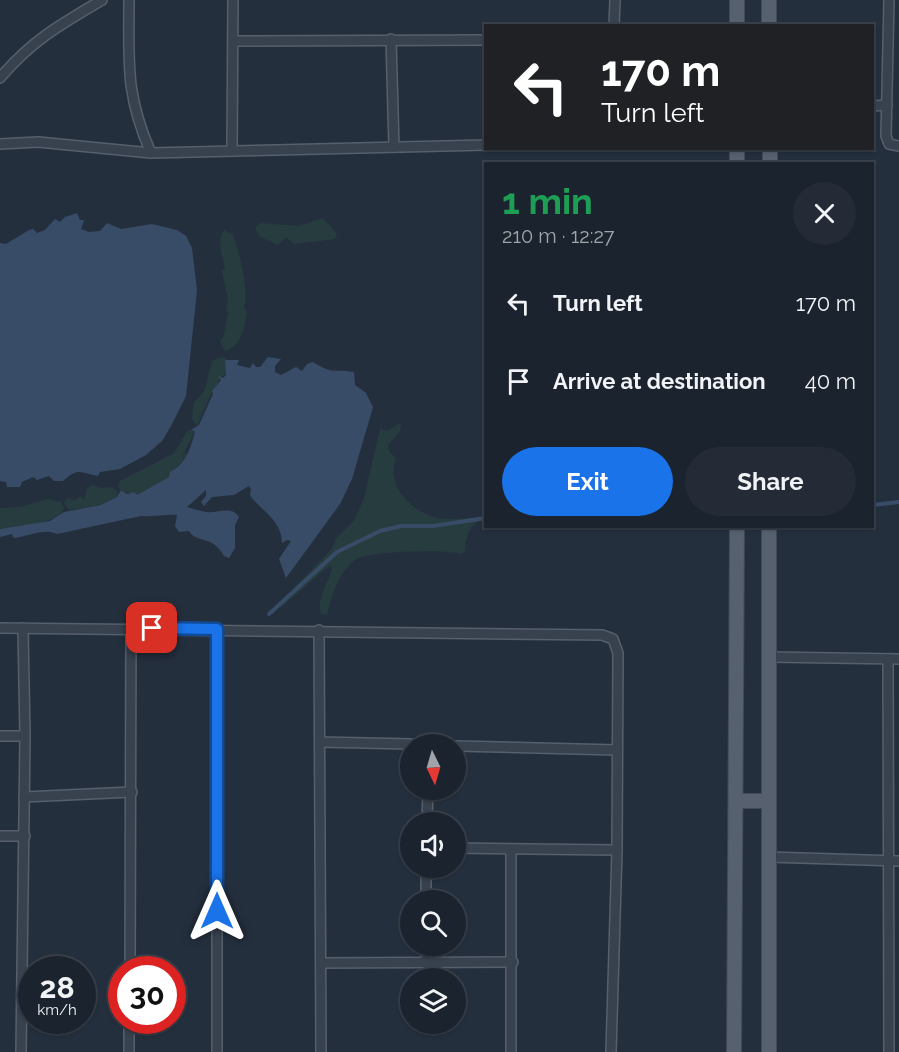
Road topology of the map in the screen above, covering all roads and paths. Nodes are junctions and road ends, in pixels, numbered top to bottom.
1 (102, 0) edge
2 (129, 0) edge
3 (233, 0) edge
4 (615, 0) edge
5 (737, 0) edge
6 (769, 0) edge
7 (890, 0) edge
8 (614, 24) edge
9 (737, 24) edge
10 (769, 24) edge
11 (391, 39) junction
12 (484, 40) edge
13 (234, 41) junction
14 (0, 78) edge
15 (899, 89) edge
16 (888, 90) junction
17 (887, 105) junction
18 (874, 106) edge
19 (0, 144) edge
20 (484, 145) edge
21 (899, 146) edge
22 (394, 147) junction
23 (232, 151) junction
24 (151, 153) junction
25 (737, 528) edge
26 (769, 528) edge
27 (0, 628) edge
28 (22, 628) junction
29 (131, 628) junction
30 (217, 629) junction
31 (319, 630) junction
32 (769, 657) junction
33 (888, 658) junction
34 (899, 659) edge
35 (0, 736) edge
36 (25, 736) junction
37 (320, 742) junction
38 (400, 744) edge
39 (466, 746) edge
40 (617, 750) junction
41 (132, 792) junction
42 (24, 797) junction
43 (737, 801) junction
44 (768, 801) junction
45 (0, 836) edge
46 (25, 836) junction
47 (466, 848) edge
48 (511, 850) junction
49 (617, 850) junction
50 (768, 857) junction
51 (894, 861) edge
52 (130, 956) edge
53 (426, 956) edge
54 (426, 962) junction
55 (513, 962) junction
56 (321, 963) junction
57 (129, 1034) edge
58 (21, 1052) edge
59 (129, 1052) edge
60 (217, 1052) edge
61 (321, 1052) edge
62 (511, 1052) edge
63 (611, 1052) edge
64 (734, 1052) edge
65 (769, 1052) edge
66 (889, 1052) edge

1 - 14 street
2 - 24 street
3 - 13 street
4 - 8 street
5 - 9 main road
6 - 10 main road
7 - 16 street
11 - 12 street
11 - 13 street
11 - 22 street
13 - 23 street
15 - 16 street
16 - 17 street
17 - 18 street
17 - 21 street
19 - 24 street
20 - 22 street
22 - 23 street
23 - 24 street
25 - 43 main road
26 - 32 main road
27 - 28 street
28 - 29 street
28 - 36 street
29 - 30 street
29 - 41 street
30 - 31 street
30 - 60 street
31 - 37 street
31 - 40 street
32 - 33 street
32 - 44 main road
33 - 34 street
33 - 51 street
35 - 36 street
36 - 42 street
37 - 38 street
37 - 56 street
39 - 40 street
40 - 49 street
41 - 42 street
41 - 52 street
42 - 46 street
43 - 44 main road
43 - 64 main road
44 - 50 main road
45 - 46 street
46 - 58 street
47 - 48 street
48 - 49 street
48 - 55 street
49 - 63 street
50 - 51 street
50 - 65 main road
51 - 66 street
53 - 54 street
54 - 55 street
54 - 56 street
55 - 62 street
56 - 61 street
57 - 59 street

